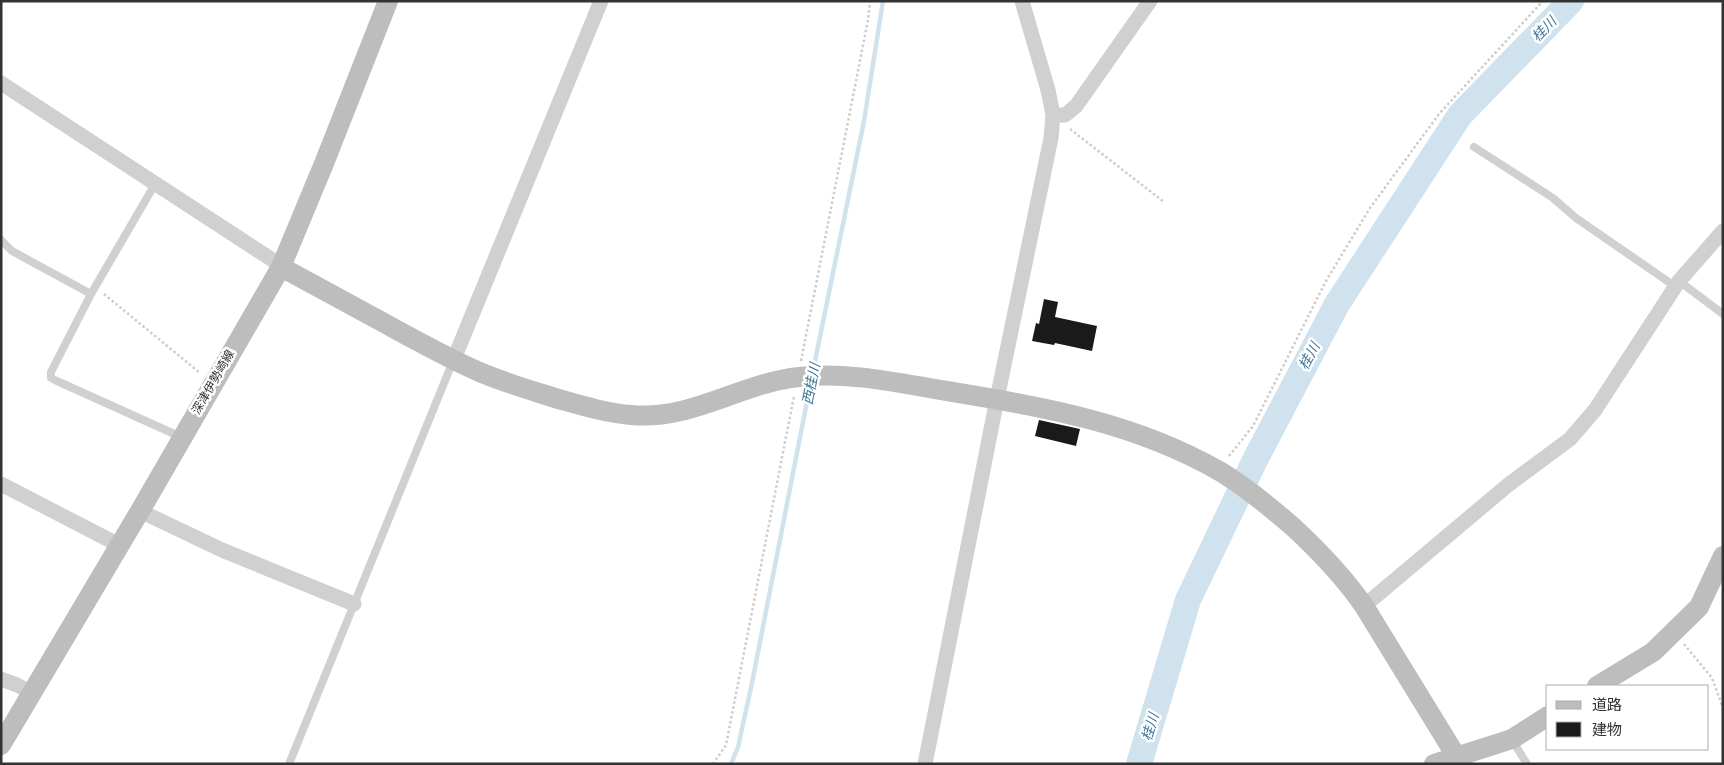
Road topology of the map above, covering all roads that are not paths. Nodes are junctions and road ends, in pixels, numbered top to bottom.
1 (388, 1) edge
2 (601, 1) edge
3 (1022, 1) edge
4 (1150, 1) edge
5 (1, 83) edge
6 (1053, 116) junction
7 (1474, 147) dead end
8 (155, 184) junction
9 (1723, 230) edge
10 (1, 240) edge
11 (281, 267) junction
12 (1678, 284) junction
13 (93, 290) junction
14 (1723, 314) edge
15 (454, 360) junction
16 (997, 400) junction
17 (182, 437) junction
18 (1, 484) edge
19 (140, 511) junction
20 (119, 545) junction
21 (1723, 556) edge
22 (354, 604) junction
23 (1364, 606) junction
24 (1, 679) edge
25 (1598, 685) edge
26 (32, 693) junction
27 (1546, 717) edge
28 (1512, 739) junction
29 (1, 745) edge
30 (1459, 760) edge
31 (288, 764) edge
32 (925, 764) edge
33 (1434, 764) edge
34 (1527, 764) edge

1 - 11 street, 深津伊勢崎線
2 - 15 street
3 - 6 street
4 - 6 street
5 - 8 street
6 - 16 street
7 - 12 lane
8 - 11 street
8 - 13 lane
9 - 12 street
10 - 13 lane
11 - 15 street
11 - 17 street, 深津伊勢崎線
12 - 14 lane
12 - 23 street
13 - 17 lane
15 - 16 street
15 - 22 lane
16 - 23 street
16 - 32 street
17 - 19 street, 深津伊勢崎線
18 - 20 street
19 - 20 street, 深津伊勢崎線
19 - 22 street
20 - 26 street, 深津伊勢崎線
21 - 25 street
22 - 31 lane
23 - 30 street
24 - 26 street
26 - 29 street, 深津伊勢崎線
27 - 28 street
28 - 30 street
28 - 34 lane
30 - 33 street

